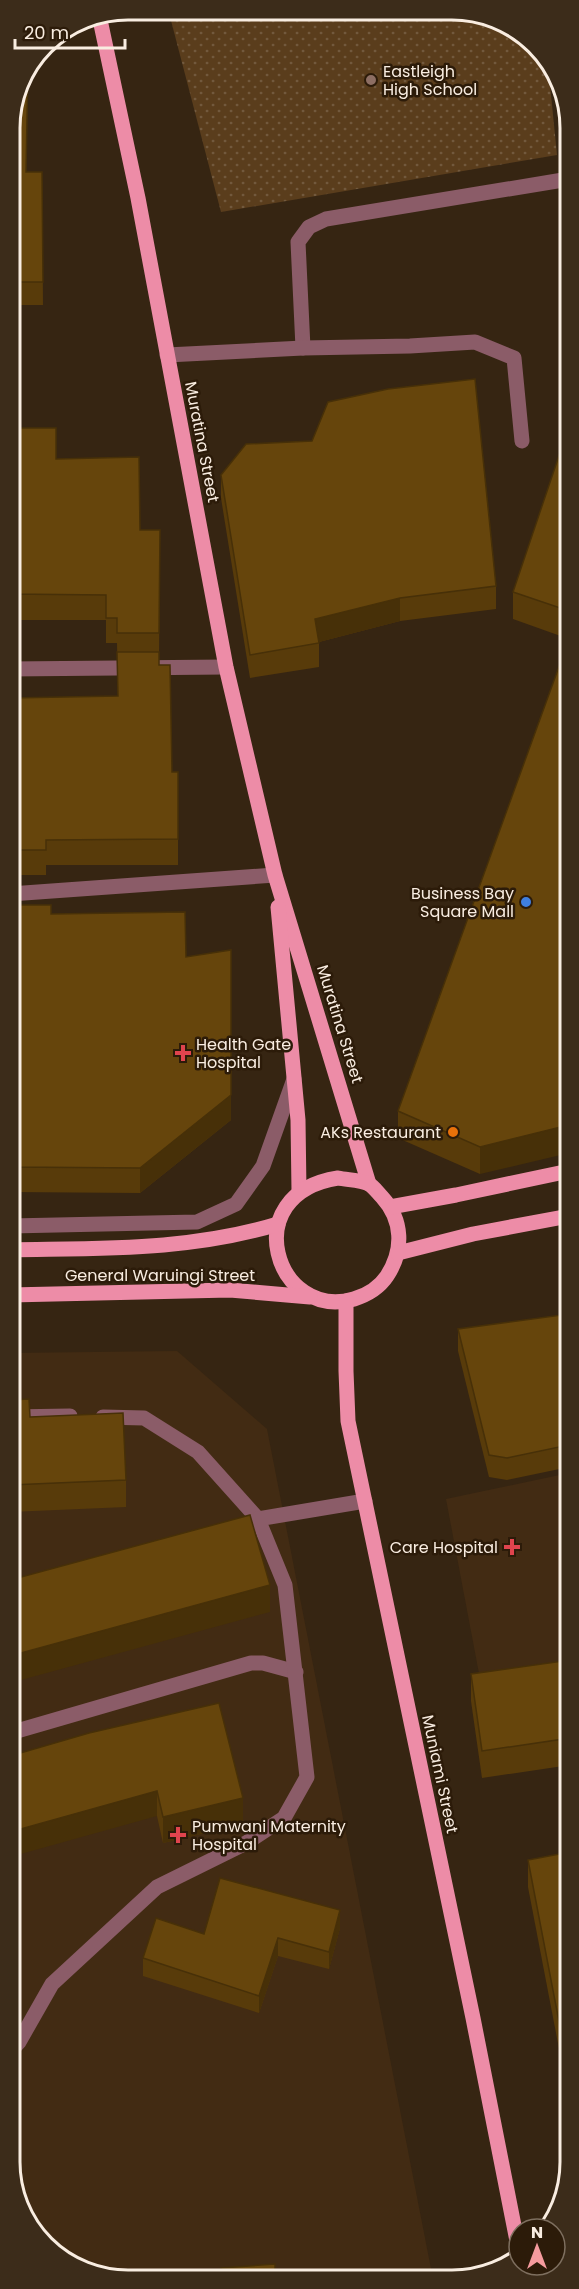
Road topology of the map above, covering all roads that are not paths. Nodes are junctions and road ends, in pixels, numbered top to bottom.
1 (101, 23) edge
2 (560, 180) edge
3 (303, 348) junction
4 (167, 355) junction
5 (522, 441) dead end
6 (226, 667) junction
7 (20, 669) edge
8 (275, 875) junction
9 (20, 893) edge
10 (294, 1079) junction
11 (559, 1173) edge
12 (369, 1184) junction
13 (300, 1191) junction
14 (390, 1206) junction
15 (559, 1218) edge
16 (278, 1224) junction
17 (20, 1226) edge
18 (20, 1250) edge
19 (398, 1253) junction
20 (20, 1295) edge
21 (310, 1297) junction
22 (346, 1301) junction
23 (20, 1417) edge
24 (365, 1501) junction
25 (258, 1519) junction
26 (296, 1672) junction
27 (20, 1730) edge
28 (20, 2040) edge
29 (513, 2217) edge

1 - 4 main road, Muratina Street
2 - 3 street
3 - 4 street
3 - 5 street
4 - 6 main road, Muratina Street
6 - 7 street
6 - 8 main road, Muratina Street
8 - 9 street
8 - 10 main road, Muratina Street
8 - 12 main road, Muratina Street
10 - 13 main road, Muratina Street
10 - 17 street
11 - 14 main road
12 - 13 main road
12 - 14 main road
13 - 16 main road
14 - 19 main road
15 - 19 main road
16 - 18 main road, General Waruingi Street
16 - 21 main road
19 - 22 main road
20 - 21 main road, General Waruingi Street
21 - 22 main road
22 - 24 main road, Muniami Street
23 - 25 street
24 - 25 street
24 - 29 main road, Muniami Street
25 - 26 street
26 - 27 street
26 - 28 street

